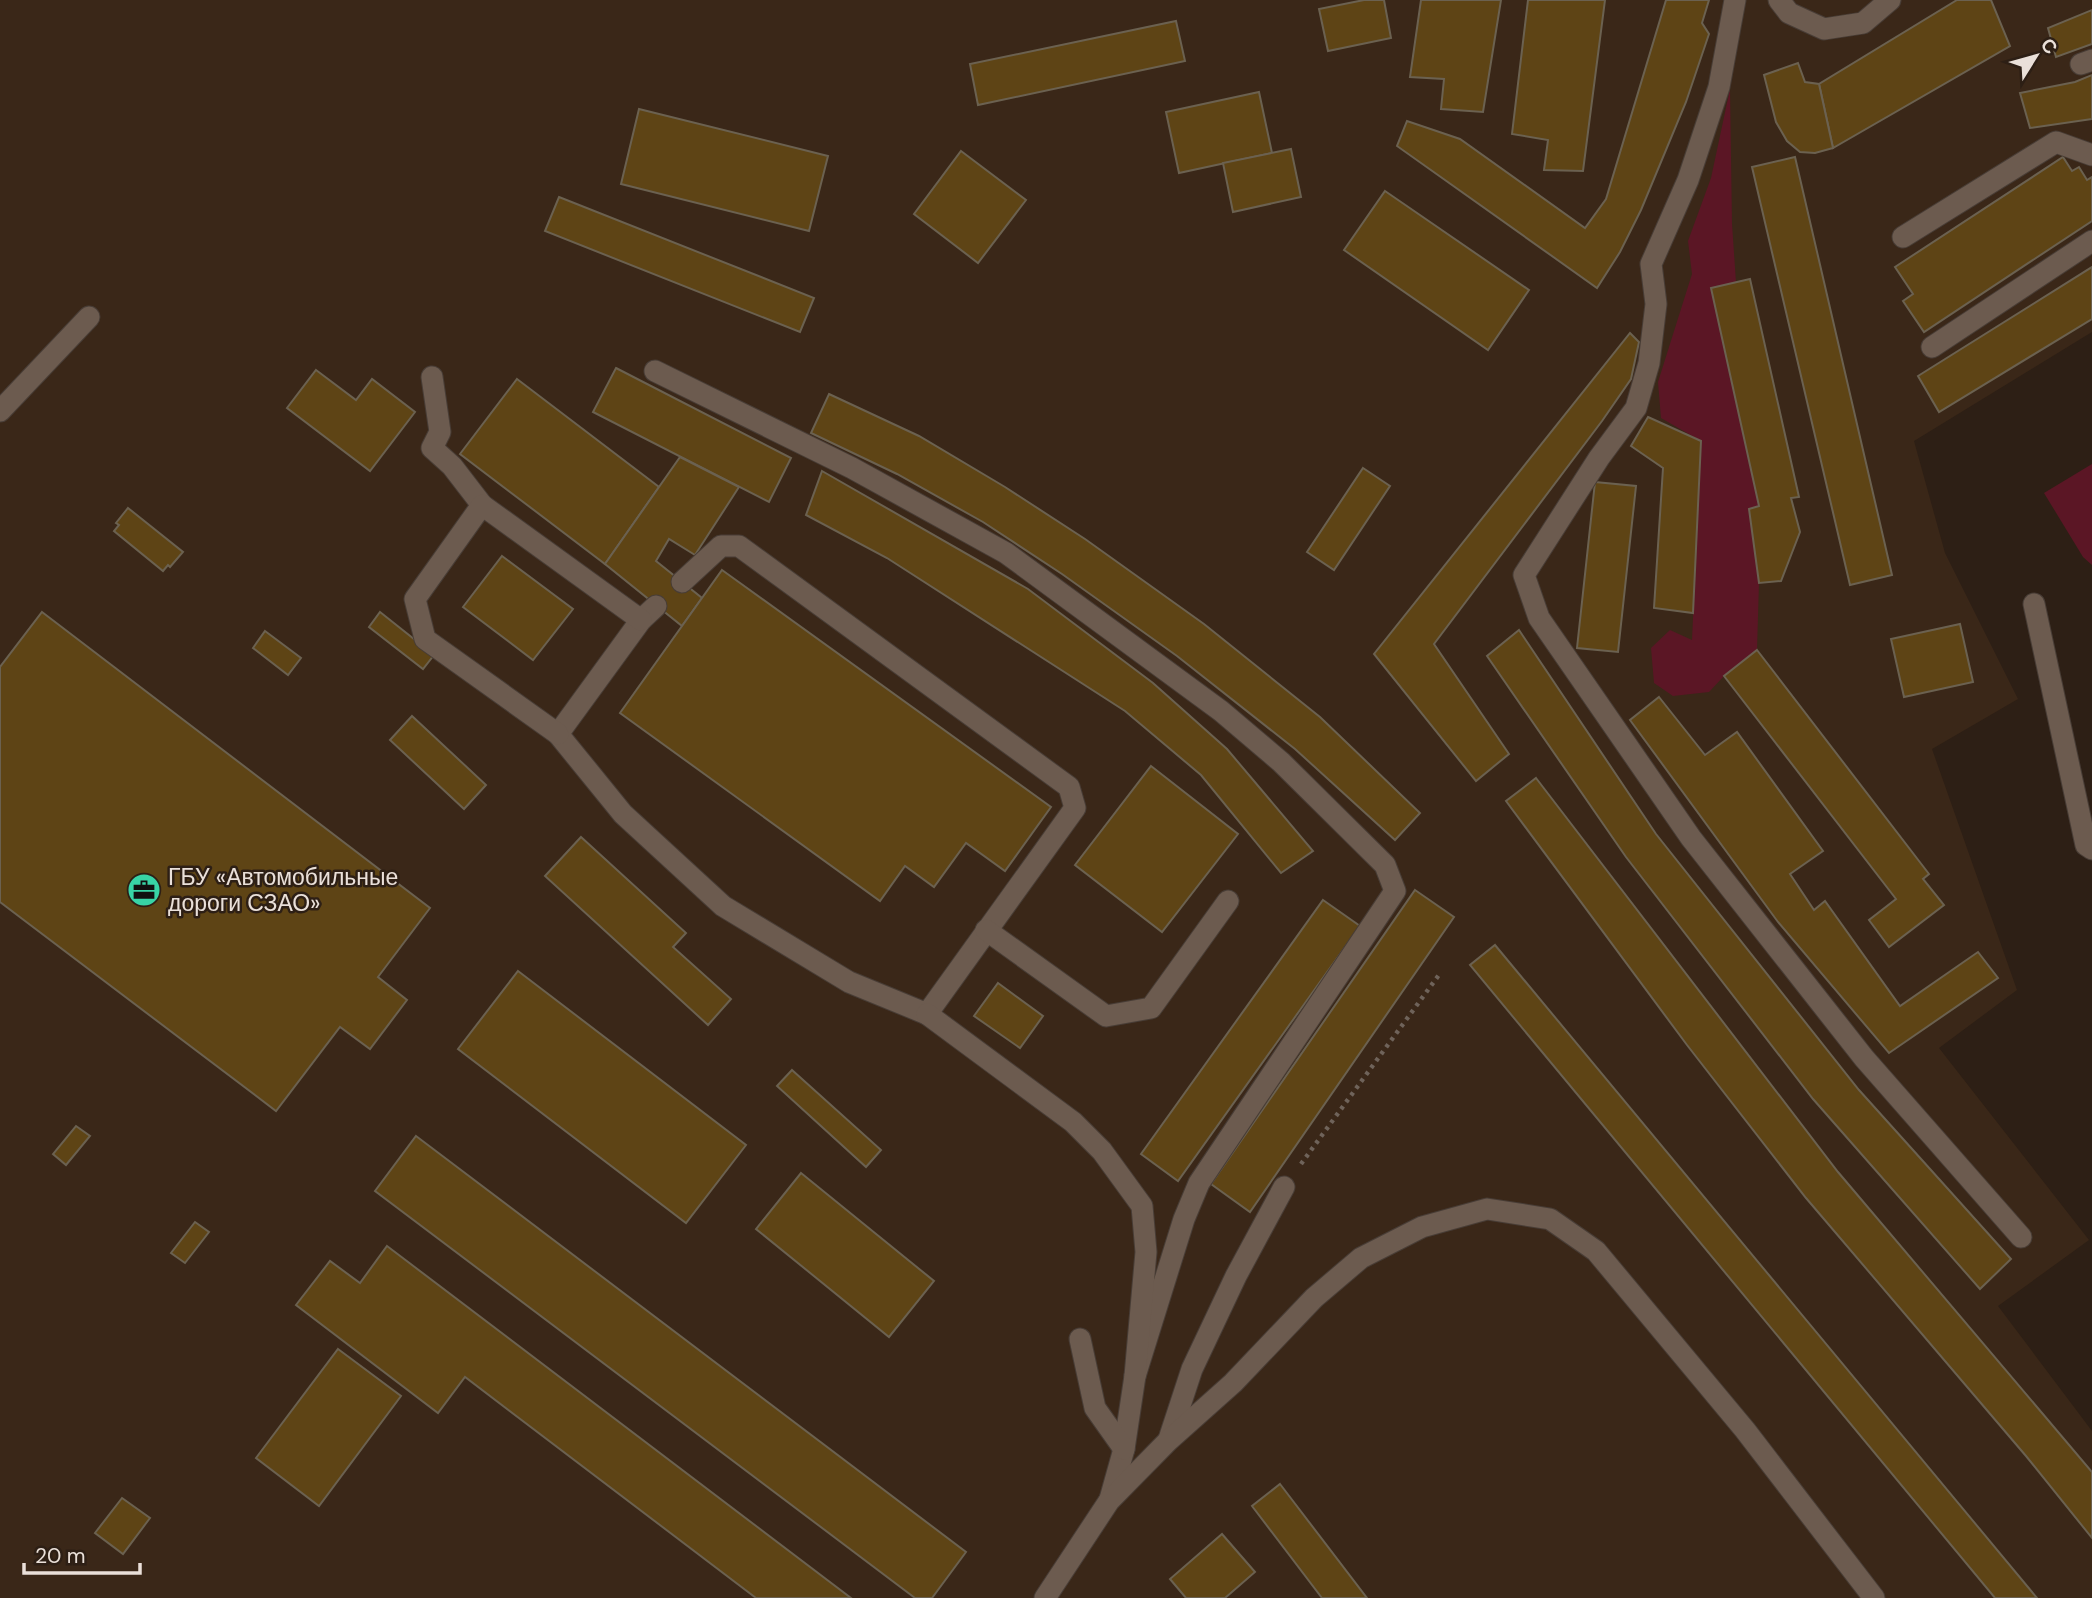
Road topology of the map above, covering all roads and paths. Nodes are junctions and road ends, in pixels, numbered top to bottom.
1 (1735, 0) edge
2 (1779, 0) edge
3 (1891, 0) edge
4 (2092, 155) edge
5 (1903, 237) dead end
6 (2092, 241) edge
7 (89, 317) dead end
8 (1932, 347) dead end
9 (655, 371) dead end
10 (432, 377) dead end
11 (0, 411) edge
12 (482, 505) junction
13 (682, 582) dead end
14 (2034, 604) dead end
15 (558, 734) junction
16 (2092, 849) edge
17 (1228, 901) dead end
18 (986, 930) junction
19 (1441, 972) dead end
20 (927, 1014) junction
21 (1284, 1187) joint
22 (2021, 1237) dead end
23 (1080, 1339) dead end
24 (1135, 1376) junction
25 (1168, 1441) junction
26 (1124, 1449) junction
27 (1109, 1501) junction
28 (1045, 1598) edge
29 (1874, 1598) edge

1 - 22 lane
2 - 3 lane
4 - 5 lane
6 - 8 lane
7 - 11 lane
9 - 24 lane
10 - 12 lane
12 - 15 lane
12 - 15 lane
13 - 18 lane
14 - 16 lane
15 - 20 lane
17 - 18 lane
18 - 20 lane
19 - 21 path
20 - 24 lane
21 - 25 lane
23 - 26 lane
24 - 26 lane
25 - 27 lane
25 - 29 lane
26 - 27 lane
27 - 28 lane

